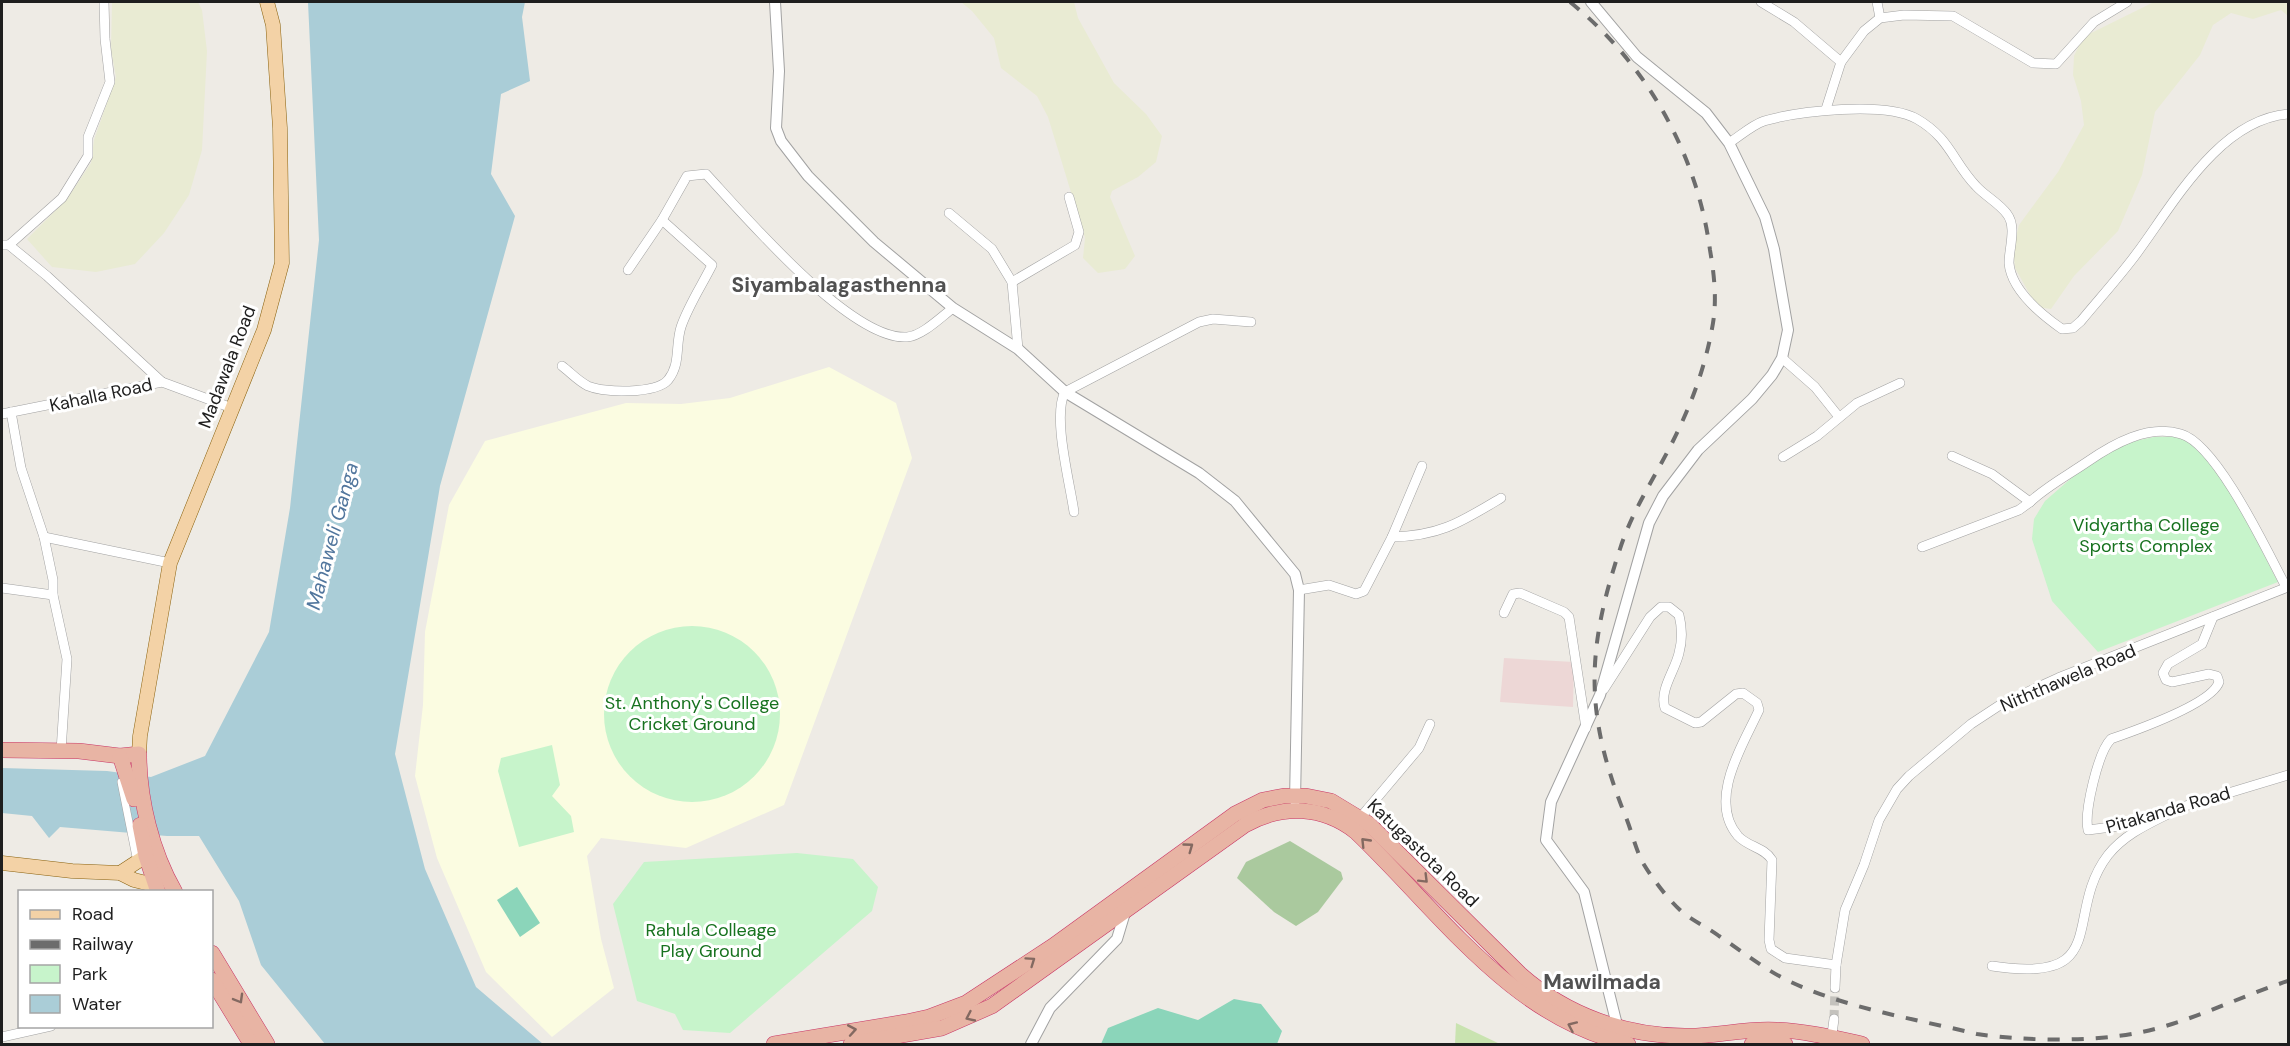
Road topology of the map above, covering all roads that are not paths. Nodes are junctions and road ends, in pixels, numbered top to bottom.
1 (105, 2) edge
2 (267, 2) edge
3 (775, 2) edge
4 (1591, 2) edge
5 (1761, 2) edge
6 (1877, 2) edge
7 (2127, 2) edge
8 (1880, 18) junction
9 (1841, 62) junction
10 (1826, 109) junction
11 (2289, 114) edge
12 (1729, 143) junction
13 (1069, 197) dead end
14 (949, 213) dead end
15 (662, 220) junction
16 (5, 245) edge
17 (628, 270) dead end
18 (1012, 282) junction
19 (953, 308) junction
20 (1251, 322) dead end
21 (1018, 349) junction
22 (1782, 358) junction
23 (562, 366) dead end
24 (162, 382) junction
25 (1899, 383) dead end
26 (1065, 392) junction
27 (232, 408) junction
28 (6, 413) edge
29 (1839, 417) junction
30 (1952, 456) dead end
31 (1783, 457) dead end
32 (1422, 466) dead end
33 (1501, 498) dead end
34 (2030, 502) junction
35 (1074, 512) dead end
36 (44, 537) junction
37 (1392, 537) junction
38 (1922, 547) dead end
39 (170, 563) junction
40 (2288, 587) edge
41 (2, 588) edge
42 (1299, 590) junction
43 (53, 595) junction
44 (1504, 613) dead end
45 (2213, 617) junction
46 (1600, 695) junction
47 (1430, 724) dead end
48 (1586, 728) junction
49 (140, 736) junction
50 (2, 750) edge
51 (61, 751) junction
52 (139, 754) junction
53 (120, 762) junction
54 (2289, 775) edge
55 (1295, 803) junction
56 (2183, 806) junction
57 (1360, 818) junction
58 (144, 845) junction
59 (2, 863) edge
60 (163, 871) junction
61 (120, 873) junction
62 (156, 888) edge
63 (174, 890) edge
64 (1125, 894) junction
65 (1126, 912) junction
66 (213, 957) edge
67 (1836, 965) junction
68 (1992, 966) dead end
69 (213, 982) edge
70 (1835, 988) tunnel mouth
71 (1834, 1019) tunnel mouth
72 (42, 1028) edge
73 (2, 1037) edge
74 (1622, 1038) edge
75 (1831, 1041) edge
76 (251, 1044) edge
77 (267, 1044) edge
78 (774, 1044) edge
79 (851, 1044) edge
80 (1031, 1044) edge
81 (1752, 1044) edge
82 (1785, 1044) edge
83 (1862, 1044) edge

1 - 16 street
2 - 27 main road, Madawala Road
3 - 19 street
4 - 12 street
5 - 9 street
6 - 8 street
7 - 8 street
8 - 9 street
9 - 10 street
10 - 11 street
10 - 12 street
12 - 22 street
13 - 18 street
14 - 18 street
15 - 17 street
15 - 19 street
15 - 23 street
16 - 24 street
18 - 21 street
19 - 21 street
20 - 26 street
21 - 26 street
22 - 29 street
22 - 46 street
24 - 27 street, Kahalla Road
24 - 28 street, Kahalla Road
25 - 29 street
26 - 35 street
26 - 42 street
27 - 39 main road, Madawala Road
28 - 36 street
29 - 31 street
30 - 34 street
32 - 37 street
33 - 37 street
34 - 38 street
34 - 40 street
36 - 39 street
36 - 43 street
37 - 42 street
39 - 49 main road, Madawala Road
40 - 45 street, Niththawela Road
41 - 43 street
42 - 55 street
43 - 51 street
44 - 48 street
45 - 56 street, Pitakanda Road
45 - 67 street, Niththawela Road
46 - 48 street
46 - 67 street
47 - 57 street
48 - 74 street
49 - 52 main road, Madawala Road
49 - 53 main road
50 - 51 highway
51 - 53 highway
52 - 53 highway
52 - 58 highway, Madawala Road
53 - 58 highway, Madawala Road
54 - 56 street, Pitakanda Road
55 - 57 highway, Katugastota Road
64 -> 55 highway, Katugastota Road
55 - 65 highway, Katugastota Road
74 -> 55 highway, Katugastota Road
56 - 68 street
57 -> 74 highway, Katugastota Road
58 - 60 highway, Madawala Road
58 - 61 main road
58 - 62 highway, Madawala Road
59 - 61 main road
60 - 62 highway
60 - 63 highway, Madawala Road
61 - 62 main road
64 - 65 street
78 -> 64 highway, Katugastota Road
65 -> 79 highway, Katugastota Road
65 - 80 street
66 -> 77 highway
67 - 70 street, Niththawela Road
69 - 76 highway
71 - 75 street
72 - 73 street
74 - 75 highway, Katugastota Road
75 - 83 highway, Katugastota Road
81 - 82 highway

